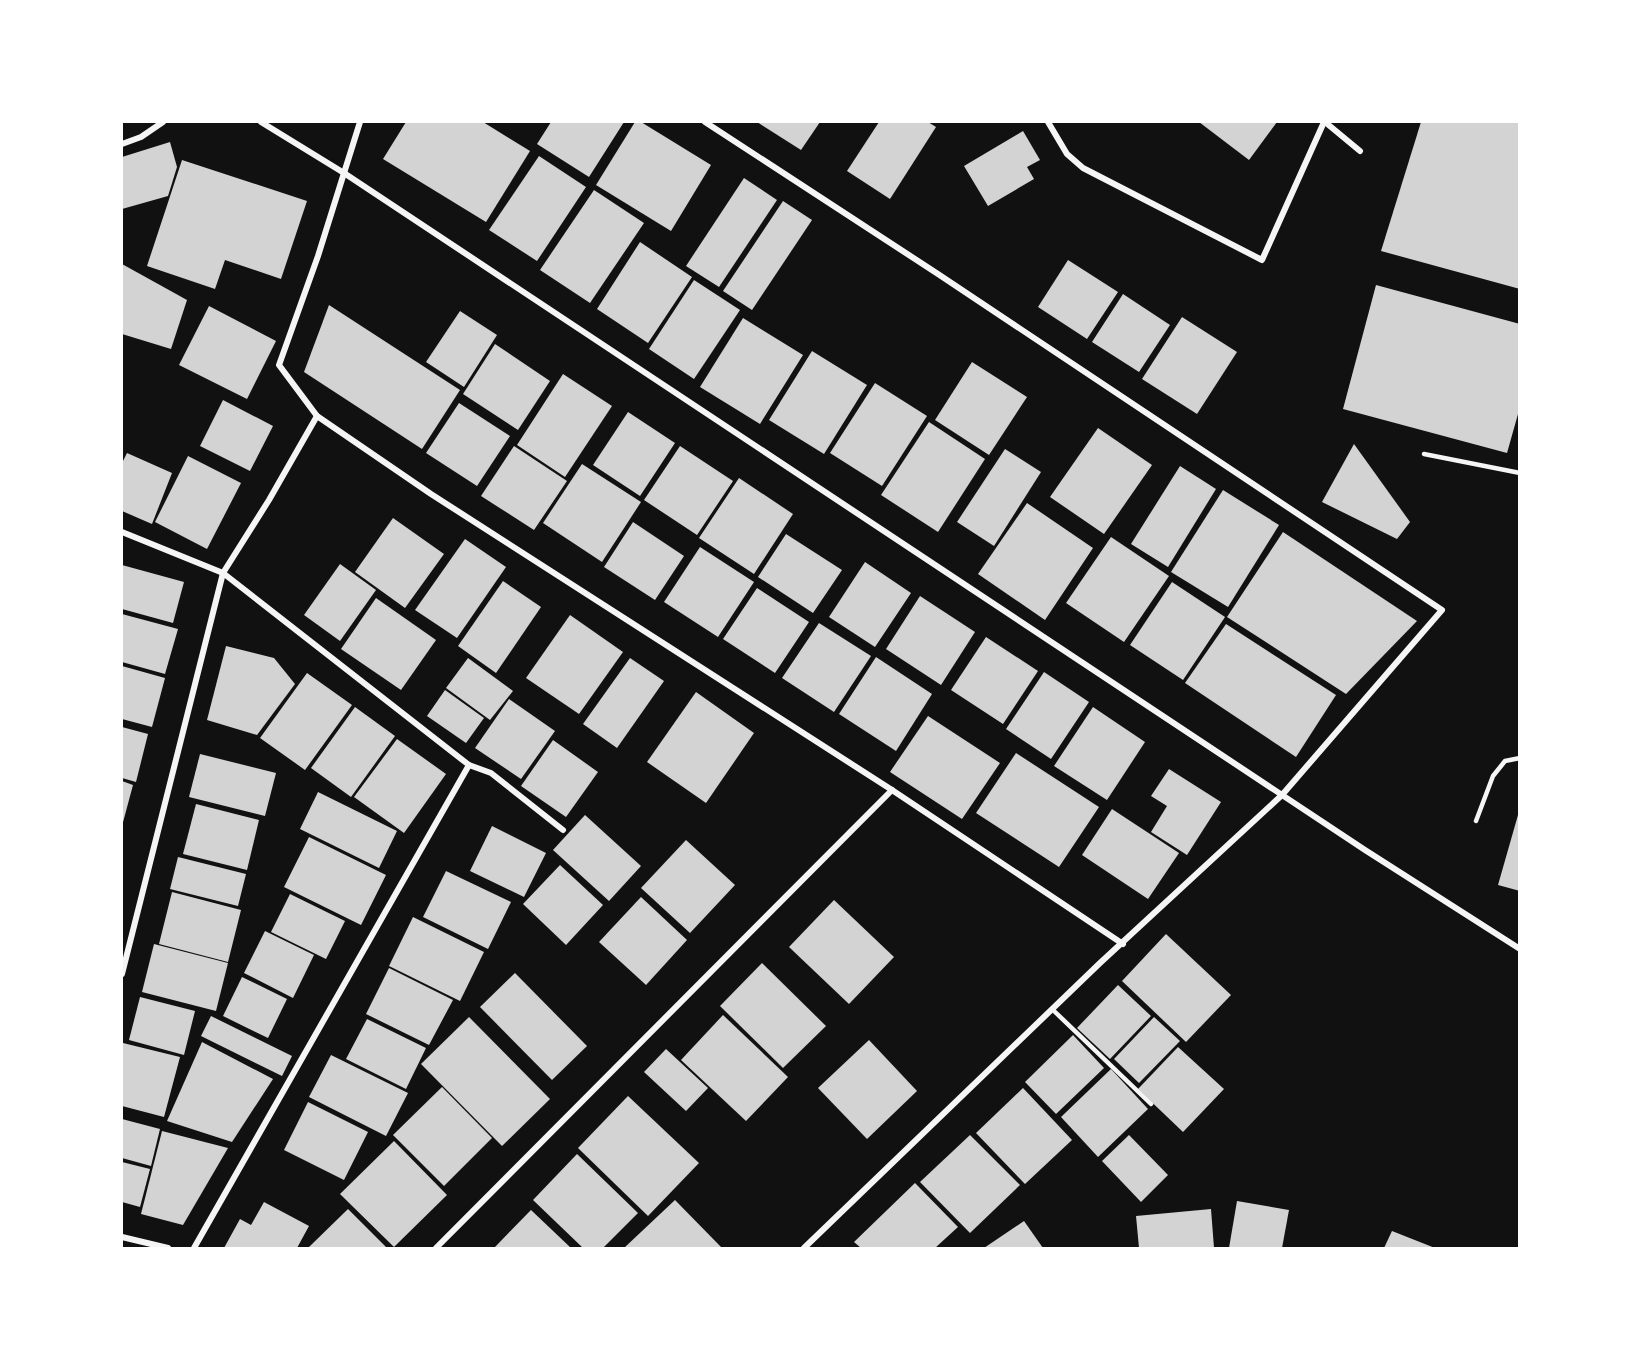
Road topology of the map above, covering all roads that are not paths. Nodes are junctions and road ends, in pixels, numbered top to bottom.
1 (163, 122) edge
2 (261, 122) edge
3 (360, 122) edge
4 (705, 122) edge
5 (1048, 122) edge
6 (1324, 122) edge
7 (122, 144) edge
8 (1360, 151) dead end
9 (344, 173) junction
10 (316, 416) junction
11 (1424, 454) dead end
12 (1520, 473) edge
13 (122, 532) edge
14 (223, 573) junction
15 (1520, 758) edge
16 (469, 765) junction
17 (892, 790) junction
18 (1282, 795) junction
19 (1476, 821) dead end
20 (563, 830) dead end
21 (1123, 944) junction
22 (1520, 949) edge
23 (122, 974) edge
24 (1053, 1010) junction
25 (1151, 1104) dead end
26 (122, 1237) edge
27 (168, 1248) edge
28 (194, 1248) edge
29 (436, 1248) edge
30 (804, 1248) edge

1 - 7 street
2 - 9 street
3 - 9 street
4 - 18 street
5 - 6 street
6 - 8 street
9 - 10 street
9 - 18 street
10 - 14 street
10 - 17 street
11 - 12 lane
13 - 14 street
14 - 16 street
14 - 23 street
15 - 19 lane
16 - 20 street
16 - 28 street
17 - 21 street
17 - 29 street
18 - 21 street
18 - 22 street
21 - 24 street
24 - 25 lane
24 - 30 street
26 - 27 street

